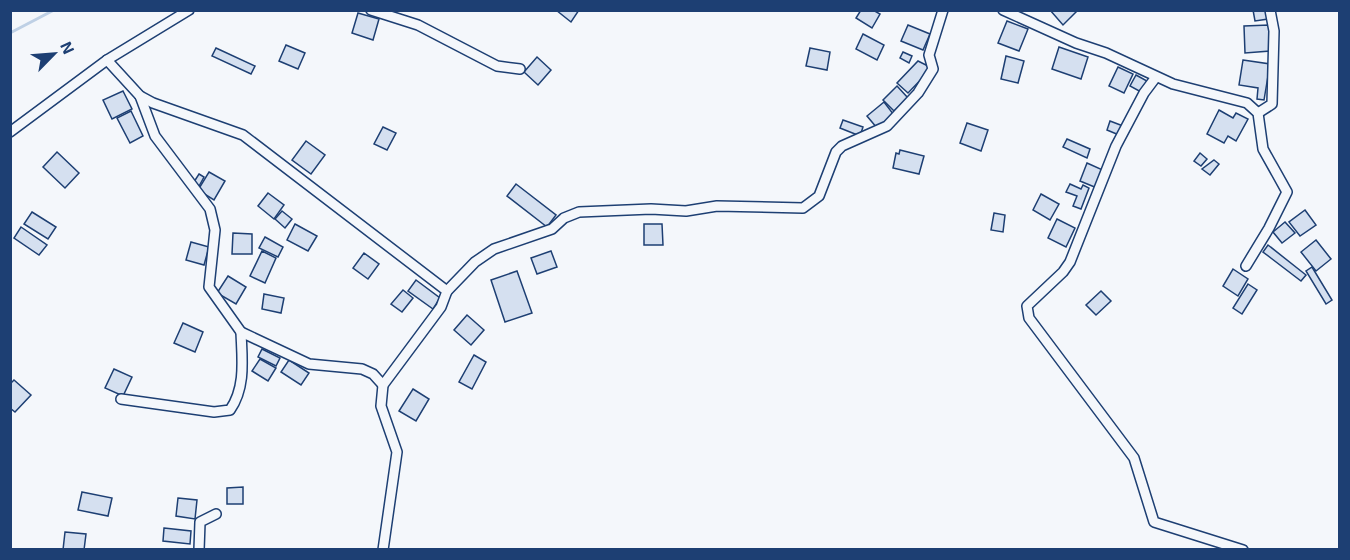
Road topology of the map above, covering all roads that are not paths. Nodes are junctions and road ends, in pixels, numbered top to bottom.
1 (189, 10) edge
2 (371, 10) edge
3 (943, 10) edge
4 (1003, 10) edge
5 (1270, 10) edge
6 (107, 60) junction
7 (520, 69) dead end
8 (1156, 77) junction
9 (140, 96) junction
10 (1258, 112) junction
11 (10, 132) edge
12 (1246, 266) dead end
13 (447, 291) junction
14 (241, 332) junction
15 (383, 386) junction
16 (121, 399) dead end
17 (216, 514) dead end
18 (199, 549) edge
19 (383, 549) edge
20 (1243, 549) edge

1 - 6 street
2 - 7 street
3 - 13 street
4 - 8 street
5 - 10 street
6 - 9 street
6 - 11 street
8 - 10 street
8 - 20 street
9 - 13 street
9 - 14 street
10 - 12 street
13 - 15 street
14 - 15 street
14 - 16 street
15 - 19 street
17 - 18 street

